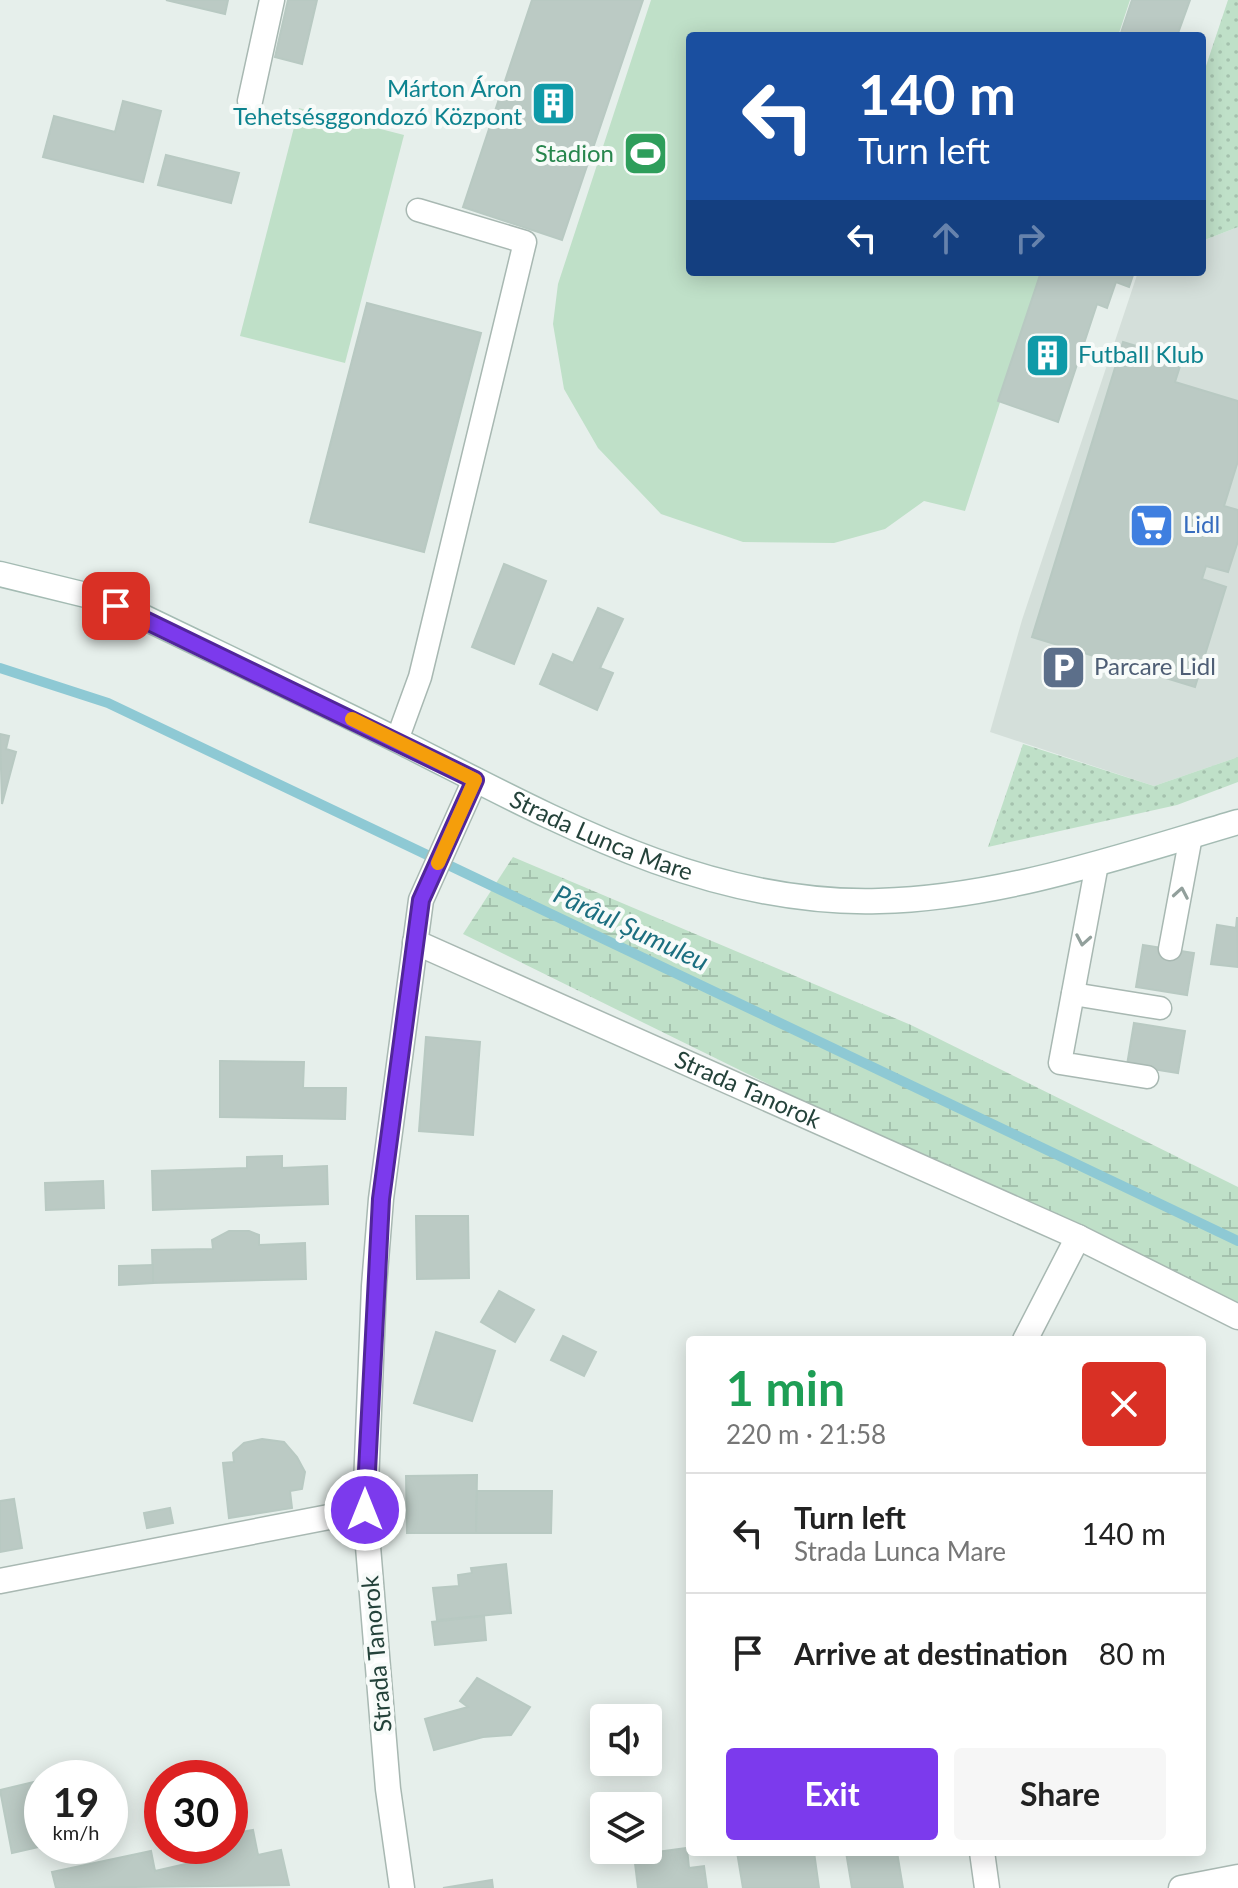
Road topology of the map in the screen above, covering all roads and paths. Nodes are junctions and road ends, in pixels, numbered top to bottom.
1 (272, 0) edge
2 (250, 101) dead end
3 (418, 210) dead end
4 (0, 574) edge
5 (397, 740) junction
6 (475, 780) junction
7 (1238, 822) edge
8 (1191, 836) junction
9 (1097, 864) junction
10 (415, 942) junction
11 (1170, 949) dead end
12 (1073, 994) junction
13 (1160, 1008) dead end
14 (1147, 1077) dead end
15 (1078, 1237) junction
16 (1238, 1317) edge
17 (1027, 1336) edge
18 (365, 1510) junction
19 (0, 1581) edge
20 (983, 1856) edge
21 (1238, 1877) edge
22 (402, 1888) edge
23 (987, 1888) edge
24 (1181, 1888) edge

1 - 2 street
3 - 5 lane
4 - 5 street, Strada Lunca Mare
5 - 6 street, Strada Lunca Mare
6 - 9 street, Strada Lunca Mare
6 - 10 street, Strada Tanorok
7 - 8 street, Strada Lunca Mare
8 - 9 street, Strada Lunca Mare
11 -> 8 lane
9 -> 12 lane
10 - 15 street, Strada Tanorok
10 - 18 street, Strada Tanorok
12 - 13 lane
12 - 14 lane
15 - 16 street, Strada Tanorok
15 - 17 street
18 - 19 street
18 - 22 street, Strada Tanorok
20 - 23 street
21 - 24 street

